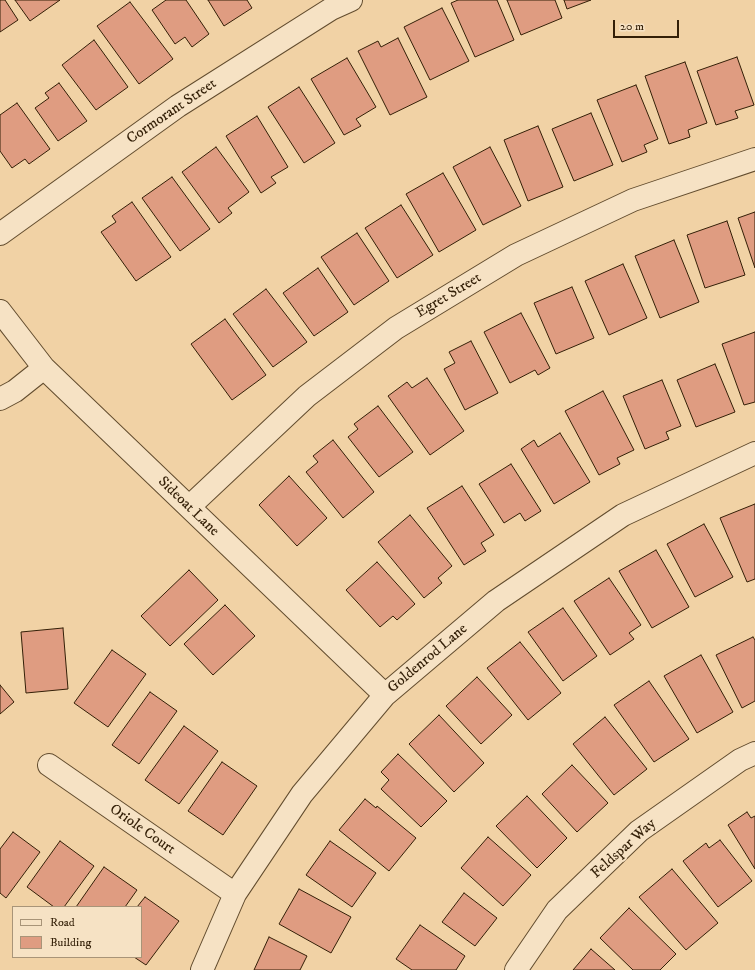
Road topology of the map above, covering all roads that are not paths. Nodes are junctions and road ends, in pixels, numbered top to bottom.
1 (351, 0) edge
2 (755, 159) edge
3 (0, 234) edge
4 (0, 311) edge
5 (44, 368) junction
6 (0, 399) edge
7 (755, 453) edge
8 (189, 507) junction
9 (385, 695) junction
10 (755, 753) edge
11 (49, 766) dead end
12 (235, 894) junction
13 (202, 970) edge
14 (516, 970) edge

1 - 3 street, Cormorant Street
2 - 8 street, Egret Street
4 - 5 street, Sideoat Lane
5 - 6 street
5 - 8 street, Sideoat Lane
7 - 9 street, Goldenrod Lane
8 - 9 street, Sideoat Lane
9 - 12 street, Goldenrod Lane
10 - 14 street, Feldspar Way
11 - 12 street, Oriole Court
12 - 13 street, Goldenrod Lane

